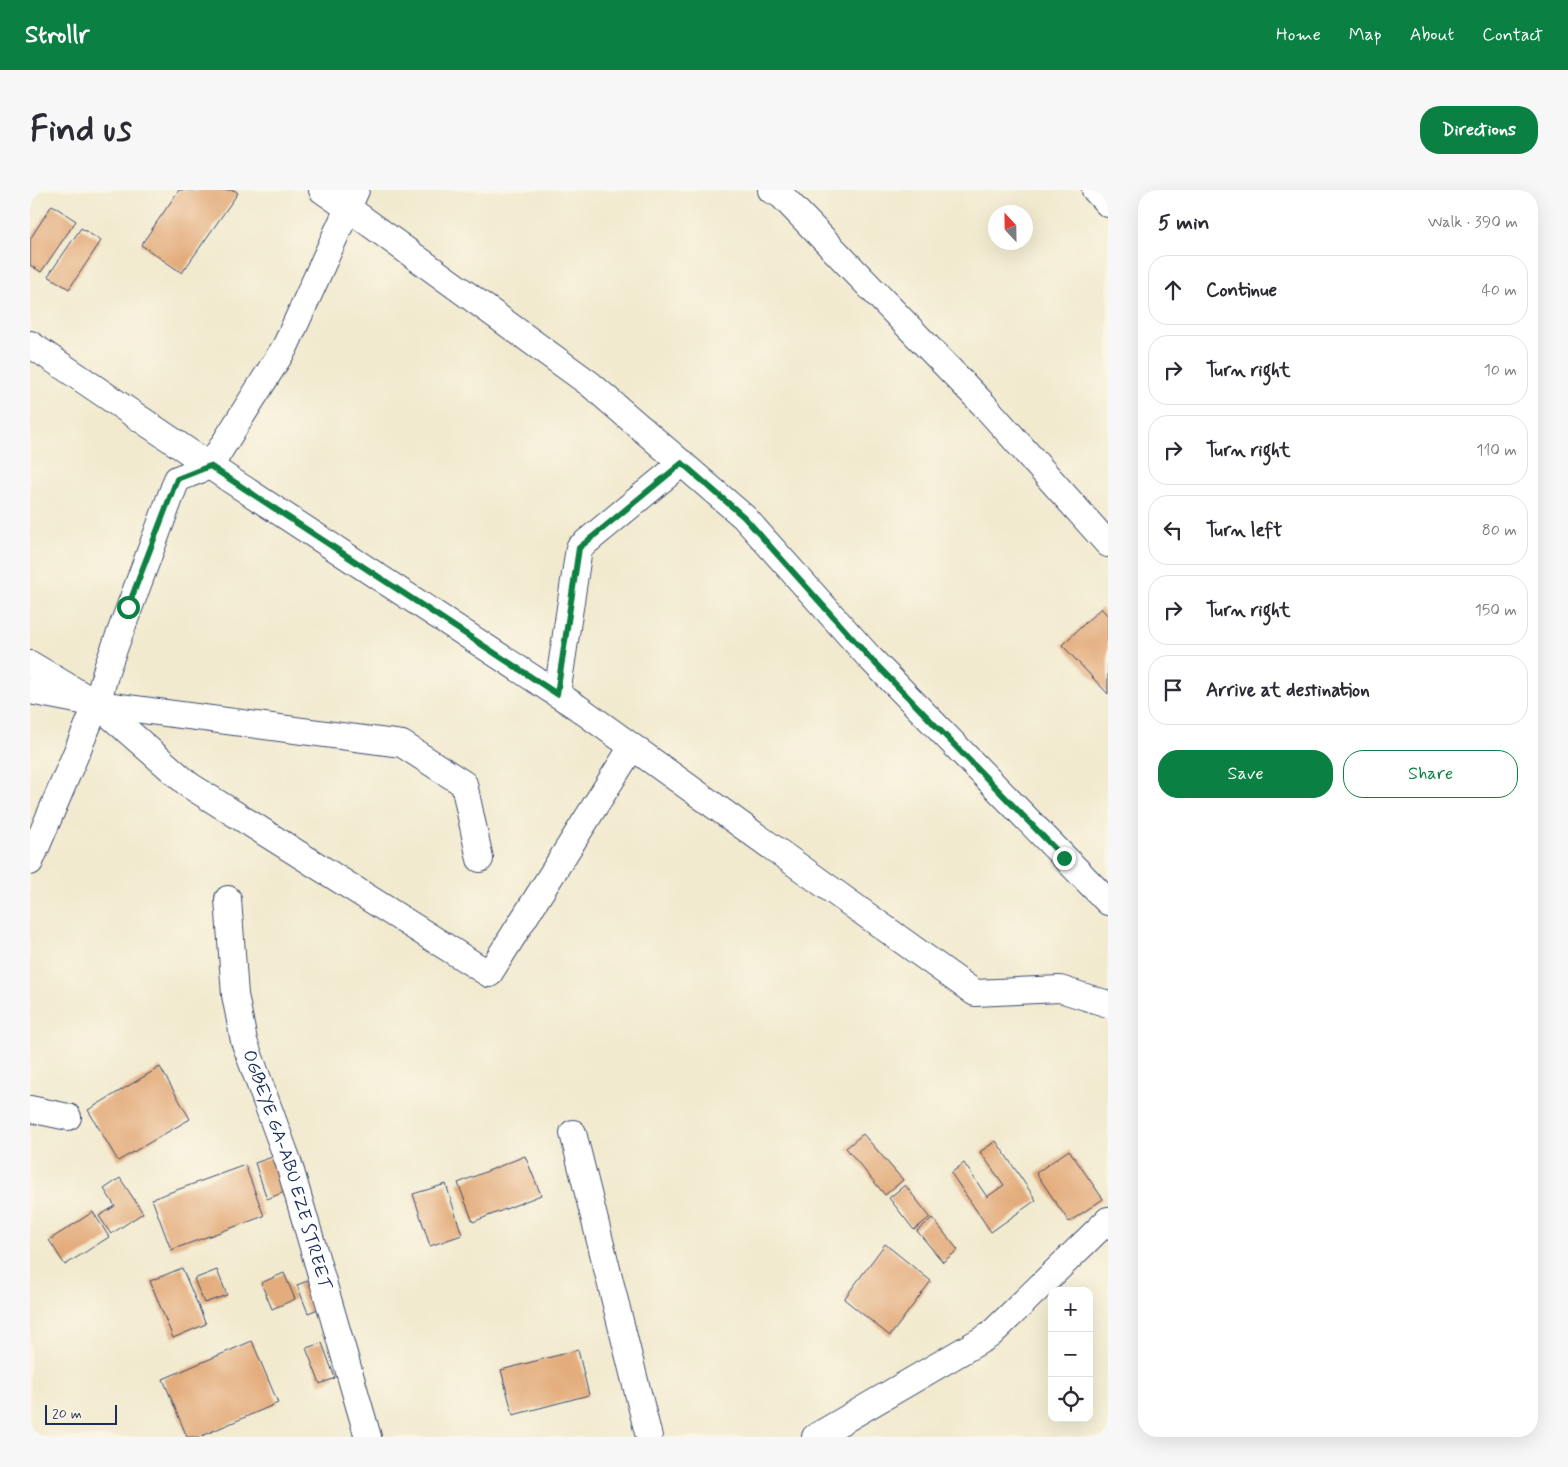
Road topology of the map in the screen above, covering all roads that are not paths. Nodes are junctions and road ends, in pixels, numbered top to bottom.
1 (322, 190) edge
2 (771, 190) edge
3 (1094, 190) edge
4 (352, 199) edge
5 (1108, 204) edge
6 (30, 344) edge
7 (682, 463) junction
8 (210, 466) junction
9 (1108, 544) edge
10 (30, 664) edge
11 (30, 691) edge
12 (557, 694) junction
13 (98, 704) junction
14 (632, 747) junction
15 (480, 859) dead end
16 (30, 862) edge
17 (228, 899) dead end
18 (1108, 902) edge
19 (1108, 1004) edge
20 (30, 1109) edge
21 (68, 1117) dead end
22 (573, 1133) dead end
23 (1108, 1220) edge
24 (368, 1437) edge
25 (649, 1437) edge
26 (815, 1437) edge

1 - 4 street
2 - 9 street
3 - 5 street
4 - 7 street
4 - 8 street
6 - 8 street
7 - 12 street
7 - 18 street
8 - 12 street
8 - 13 street
10 - 13 street
11 - 13 street
12 - 14 street
13 - 14 street
13 - 15 street
13 - 16 street
14 - 19 street
17 - 24 street, OGBEYE GA-ABU EZE STREET
20 - 21 street
22 - 25 street
23 - 26 street

